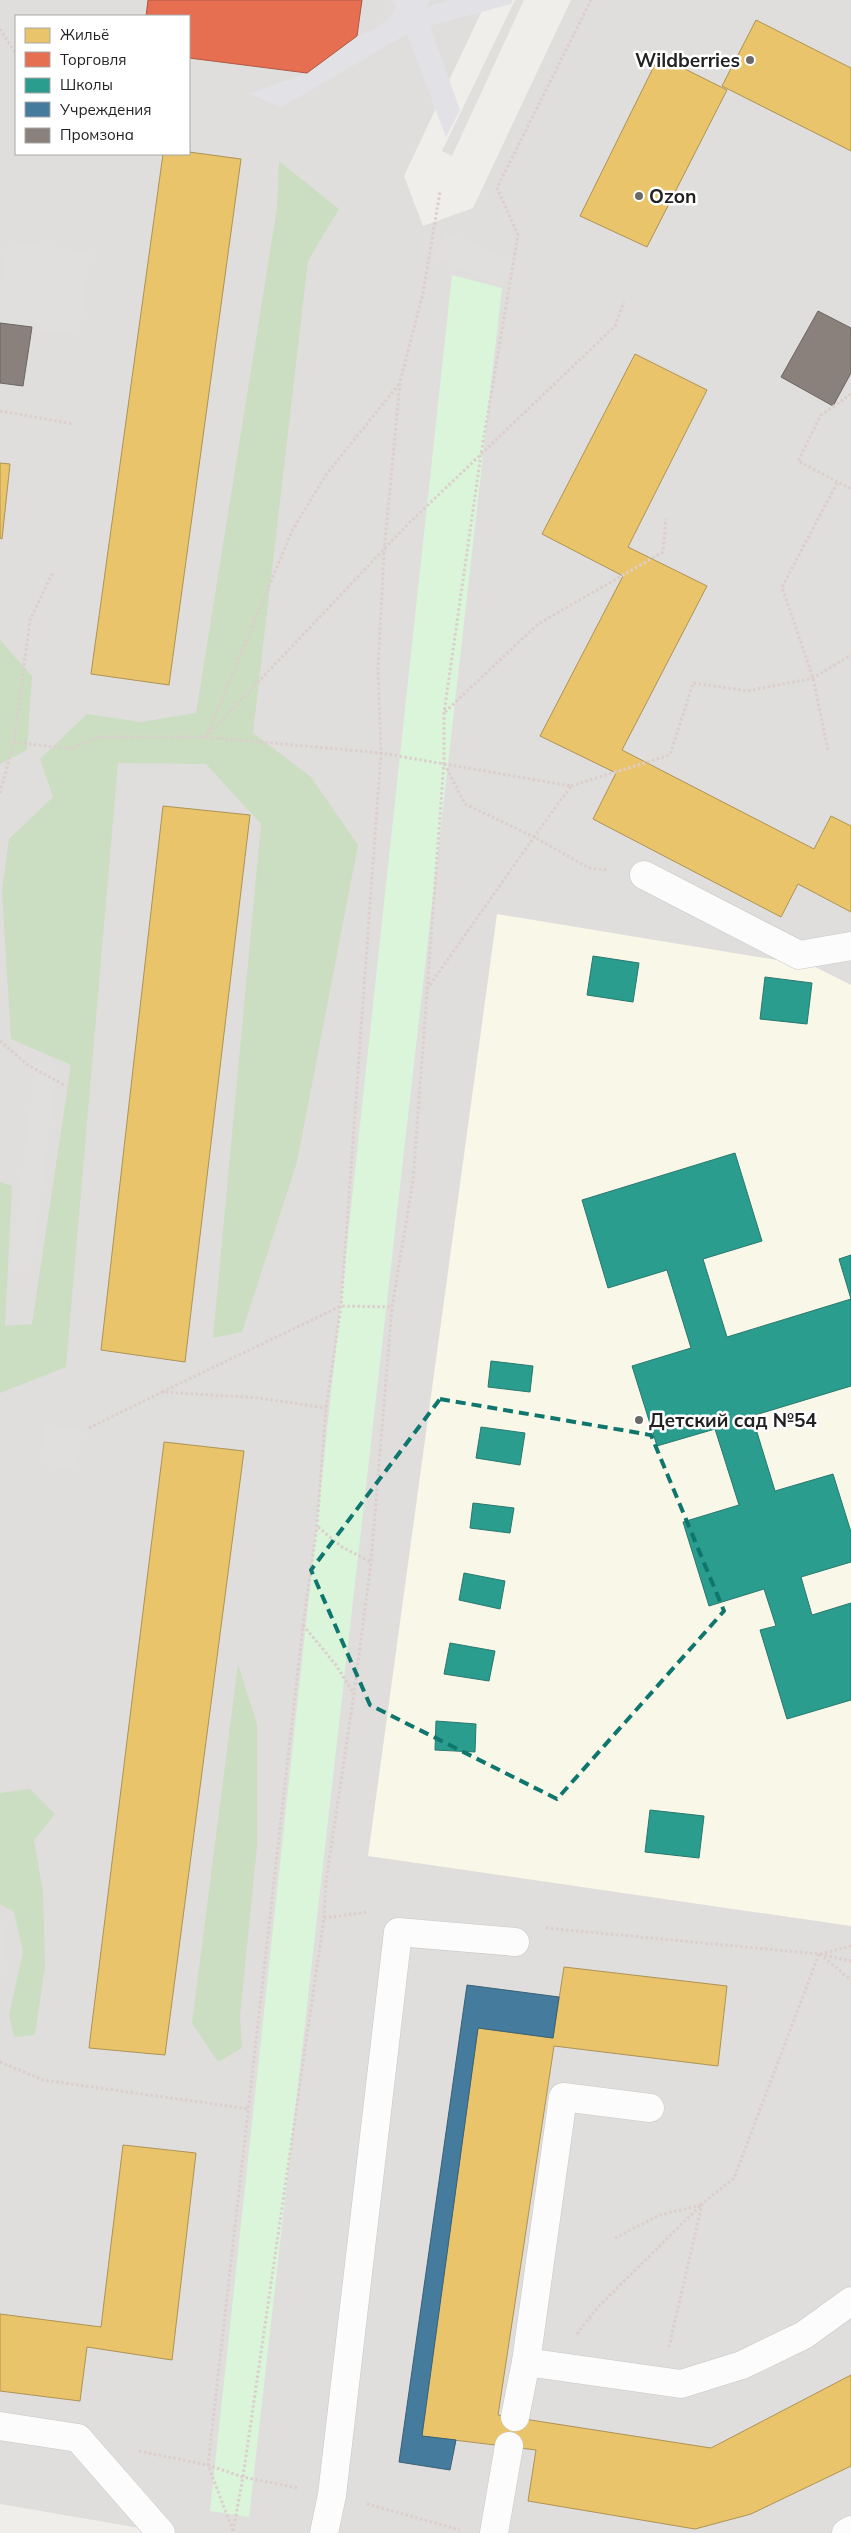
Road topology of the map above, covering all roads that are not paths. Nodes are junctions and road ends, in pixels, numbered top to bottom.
1 (644, 875) road end
2 (851, 946) edge
3 (516, 1942) dead end
4 (650, 2108) dead end
5 (851, 2301) edge
6 (526, 2362) junction
7 (515, 2417) dead end
8 (0, 2426) edge
9 (509, 2446) dead end
10 (851, 2530) edge
11 (161, 2533) edge
12 (324, 2533) edge
13 (494, 2533) edge
14 (846, 2533) edge

1 - 2 lane
3 - 12 lane
4 - 6 lane
5 - 6 lane
6 - 7 lane
8 - 11 lane
9 - 13 lane
10 - 14 lane

